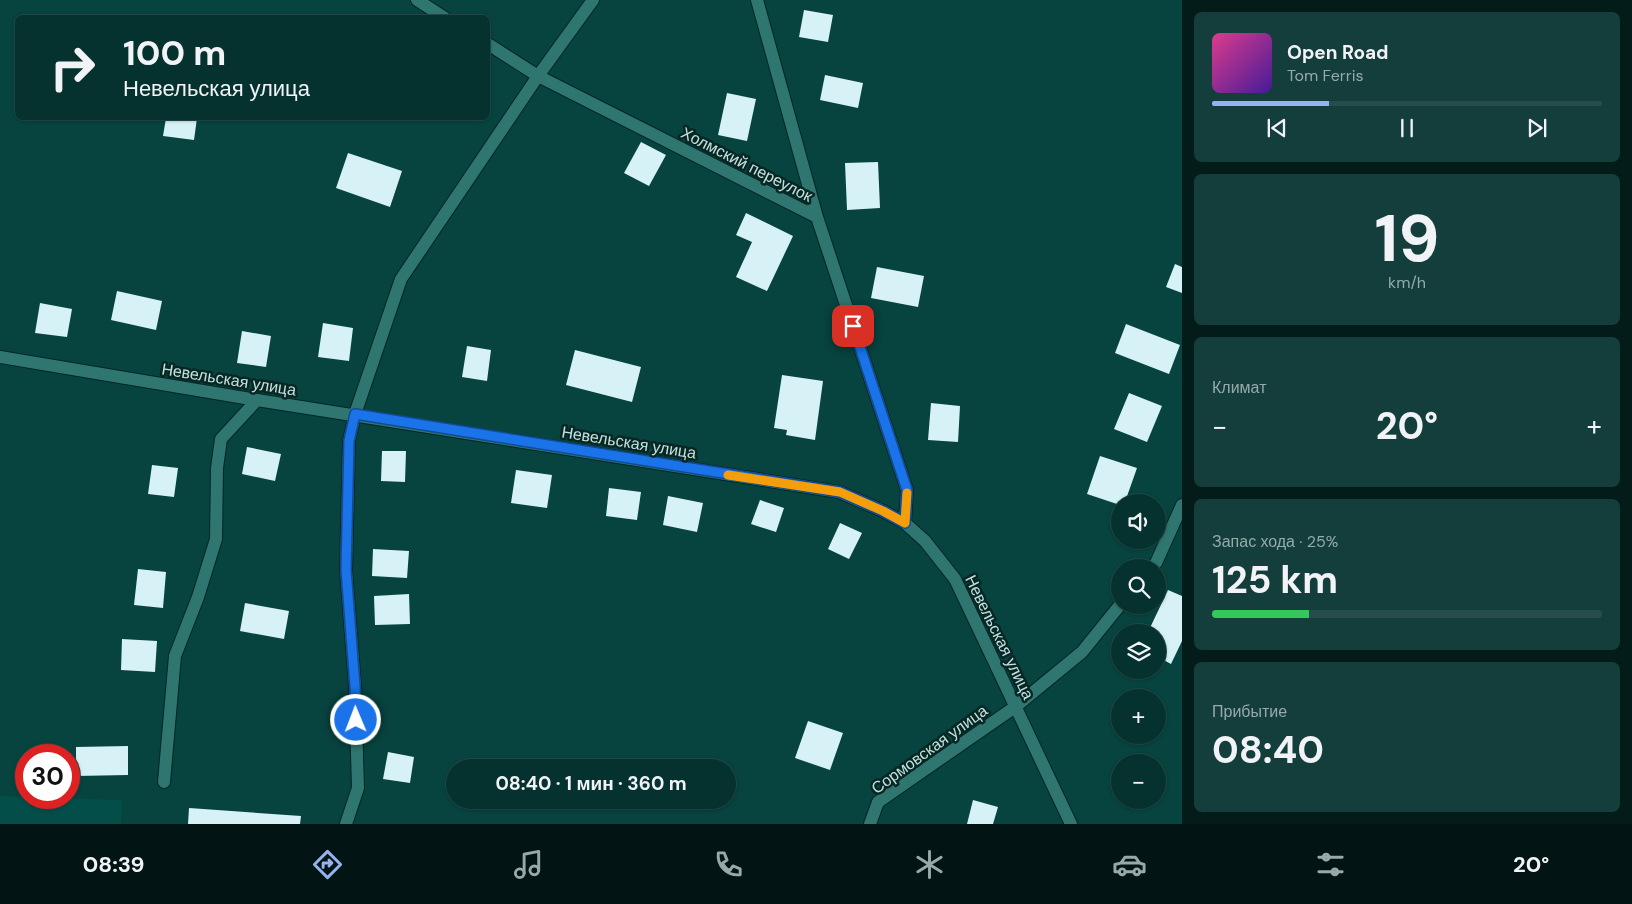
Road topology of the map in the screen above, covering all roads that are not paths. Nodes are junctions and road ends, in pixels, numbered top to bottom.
1 (417, 0) edge
2 (593, 0) edge
3 (757, 0) edge
4 (440, 15) edge
5 (490, 45) edge
6 (538, 76) junction
7 (817, 217) junction
8 (0, 358) edge
9 (257, 400) junction
10 (355, 414) junction
11 (1182, 505) edge
12 (905, 523) junction
13 (1158, 559) edge
14 (1113, 614) edge
15 (1015, 707) junction
16 (164, 782) dead end
17 (346, 824) edge
18 (870, 824) edge
19 (1071, 824) edge

1 - 4 street
2 - 6 street
3 - 7 street
5 - 6 street, Холмский переулок
6 - 7 street, Холмский переулок
6 - 10 street
7 - 12 street, Холмский переулок
8 - 9 street, Невельская улица
9 - 10 street, Невельская улица
9 - 16 street
10 - 12 street, Невельская улица
10 - 17 street
11 - 13 street
12 - 15 street, Невельская улица
14 - 15 street, Сормовская улица
15 - 18 street, Сормовская улица
15 - 19 street, Невельская улица

